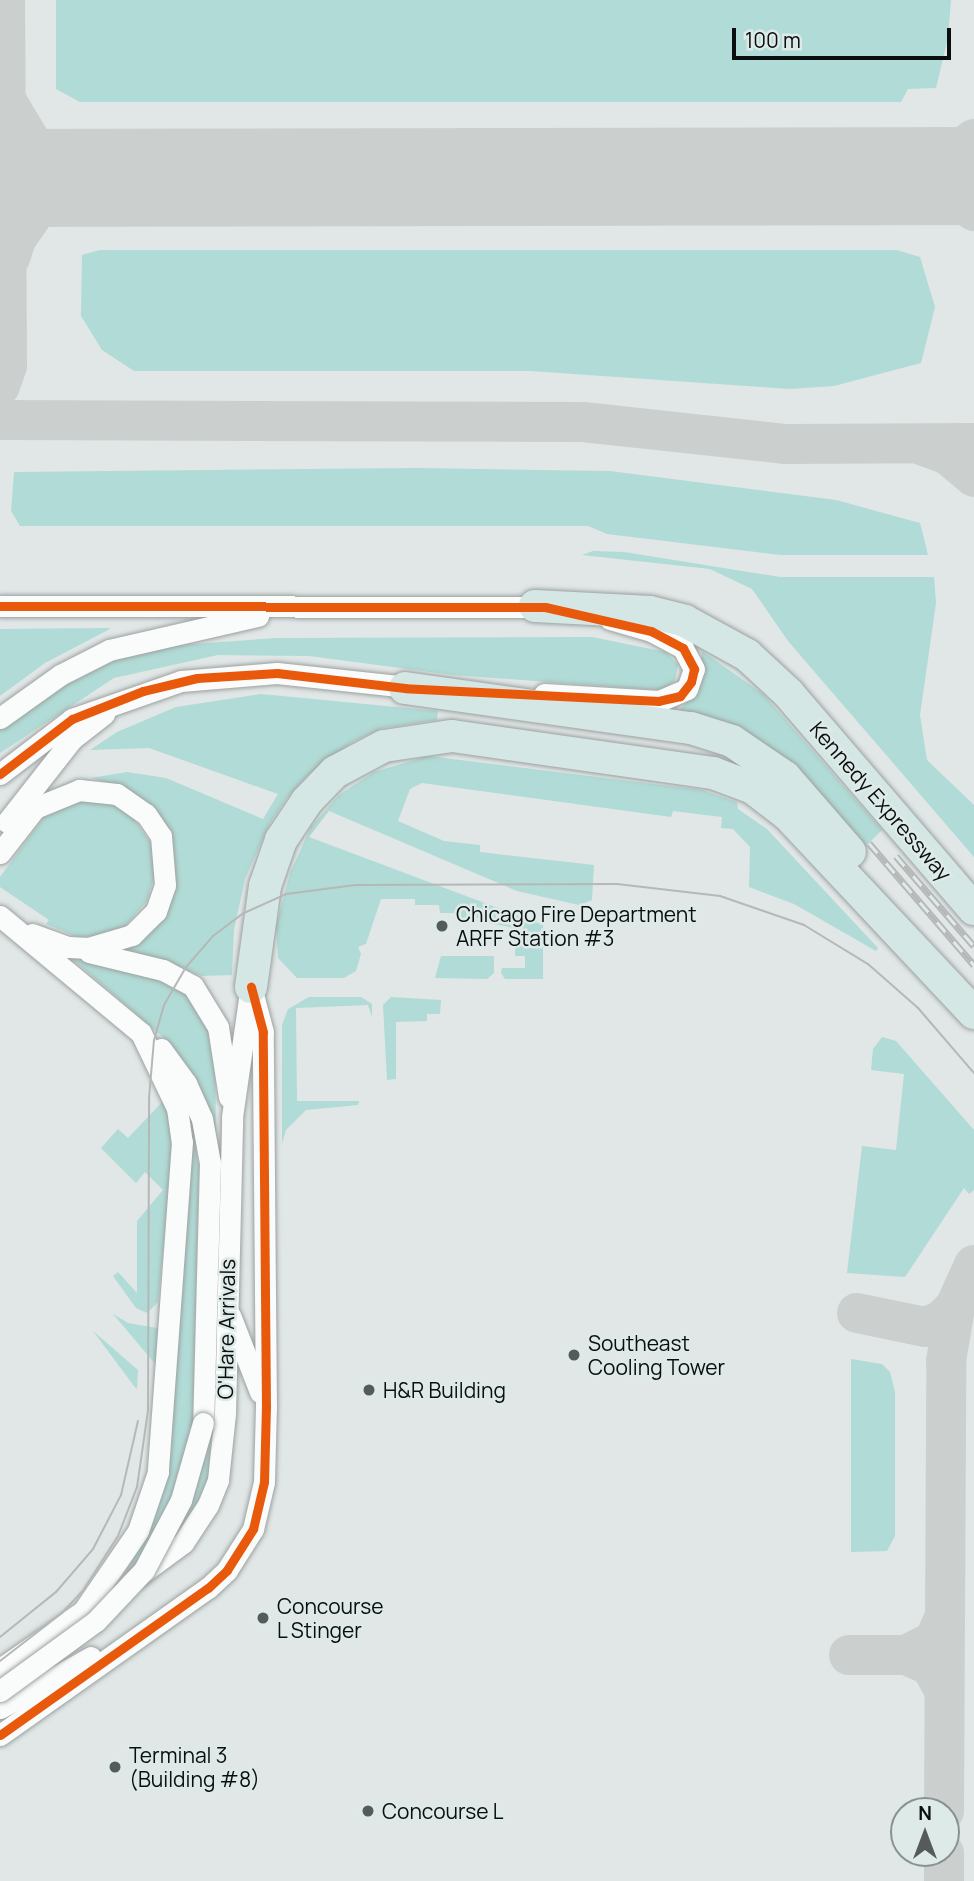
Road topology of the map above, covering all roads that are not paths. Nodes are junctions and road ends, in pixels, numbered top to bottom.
1 (0, 606) edge
2 (322, 606) junction
3 (535, 607) junction
4 (166, 685) junction
5 (405, 688) junction
6 (0, 718) edge
7 (0, 774) edge
8 (0, 831) edge
9 (0, 853) edge
10 (974, 909) edge
11 (4, 919) edge
12 (68, 947) junction
13 (251, 988) junction
14 (970, 1008) edge
15 (141, 1032) junction
16 (232, 1117) junction
17 (226, 1304) junction
18 (266, 1408) junction
19 (84, 1610) junction
20 (179, 1610) junction
21 (0, 1669) edge
22 (0, 1691) edge
23 (0, 1708) edge
24 (0, 1735) edge

1 - 2 street
2 - 3 street
2 - 6 street
3 - 5 street
3 - 10 highway, Kennedy Expressway
4 - 5 street
4 - 7 street
4 - 8 street
5 - 14 highway
9 - 12 street
11 - 12 street
11 - 15 street
12 - 16 street
13 - 14 highway
13 - 16 street, O'Hare Arrivals
13 - 18 street
15 - 19 street
15 - 22 street, bridge
16 - 17 street, O'Hare Arrivals
17 - 18 street
17 - 19 street, O'Hare Arrivals
18 - 20 street
19 - 21 street, O'Hare Arrivals
20 - 23 street
20 - 24 street

